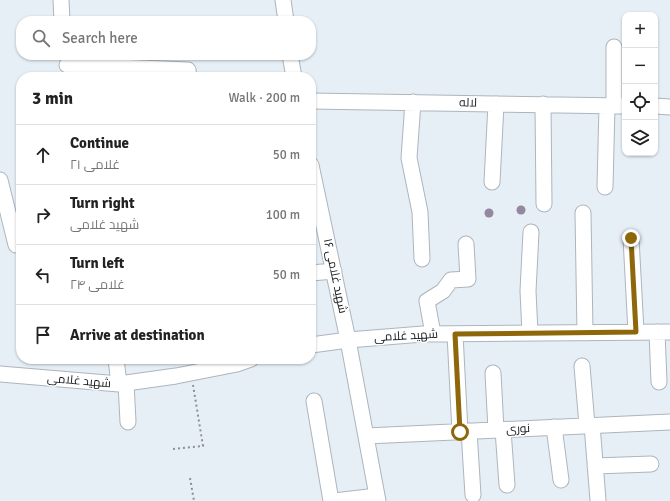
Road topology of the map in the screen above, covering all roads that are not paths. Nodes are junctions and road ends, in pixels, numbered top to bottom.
1 (61, 0) edge
2 (283, 0) edge
3 (62, 16) edge
4 (285, 16) edge
5 (614, 47) dead end
6 (291, 60) edge
7 (67, 66) edge
8 (188, 72) edge
9 (293, 72) edge
10 (316, 100) edge
11 (413, 102) junction
12 (496, 104) junction
13 (543, 104) junction
14 (615, 106) edge
15 (658, 106) edge
16 (670, 107) edge
17 (0, 180) edge
18 (492, 182) dead end
19 (604, 186) dead end
20 (316, 188) edge
21 (544, 204) dead end
22 (583, 213) dead end
23 (531, 232) dead end
24 (631, 238) dead end
25 (466, 244) dead end
26 (16, 245) dead end
27 (422, 258) dead end
28 (334, 271) junction
29 (316, 273) edge
30 (636, 332) junction
31 (663, 332) edge
32 (530, 333) junction
33 (585, 333) junction
34 (433, 334) junction
35 (455, 334) junction
36 (348, 340) junction
37 (316, 344) edge
38 (117, 364) edge
39 (237, 364) edge
40 (191, 366) edge
41 (582, 366) dead end
42 (493, 373) dead end
43 (0, 374) edge
44 (658, 382) dead end
45 (123, 384) junction
46 (314, 401) dead end
47 (128, 422) dead end
48 (670, 422) edge
49 (590, 425) junction
50 (554, 427) junction
51 (500, 430) junction
52 (464, 432) junction
53 (366, 436) junction
54 (651, 464) dead end
55 (595, 466) junction
56 (562, 480) dead end
57 (507, 485) dead end
58 (473, 495) dead end
59 (377, 499) edge
60 (598, 500) dead end
61 (333, 501) edge

1 - 3 street
2 - 4 street
5 - 14 street
6 - 9 street
7 - 8 street
10 - 11 street, لاله
11 - 12 street, لاله
11 - 27 street
12 - 13 street, لاله
12 - 18 street
13 - 14 street, لاله
13 - 21 street
14 - 19 street
15 - 16 street
17 - 26 street
20 - 28 street, شهید غلامی ۱۶
22 - 33 street
23 - 32 street
24 - 30 street
25 - 34 street
28 - 29 street
28 - 36 street, شهید غلامی ۱۶
30 - 31 street, شهید غلامی
30 - 33 street, شهید غلامی
31 - 44 street
32 - 33 street, شهید غلامی
32 - 35 street, شهید غلامی
34 - 35 street, شهید غلامی
34 - 36 street, شهید غلامی
35 - 52 street
36 - 37 street, شهید غلامی
36 - 53 street, شهید غلامی ۱۶
38 - 45 street
39 - 40 street, شهید غلامی
40 - 45 street, شهید غلامی
41 - 49 street
42 - 51 street
43 - 45 street, شهید غلامی
45 - 47 street
46 - 61 street
48 - 49 street, نوری
49 - 50 street, نوری
49 - 55 street
50 - 51 street, نوری
50 - 56 street
51 - 52 street, نوری
51 - 57 street
52 - 53 street, نوری
52 - 58 street
53 - 59 street, شهید غلامی ۱۶
54 - 55 street
55 - 60 street
59 - 61 street

